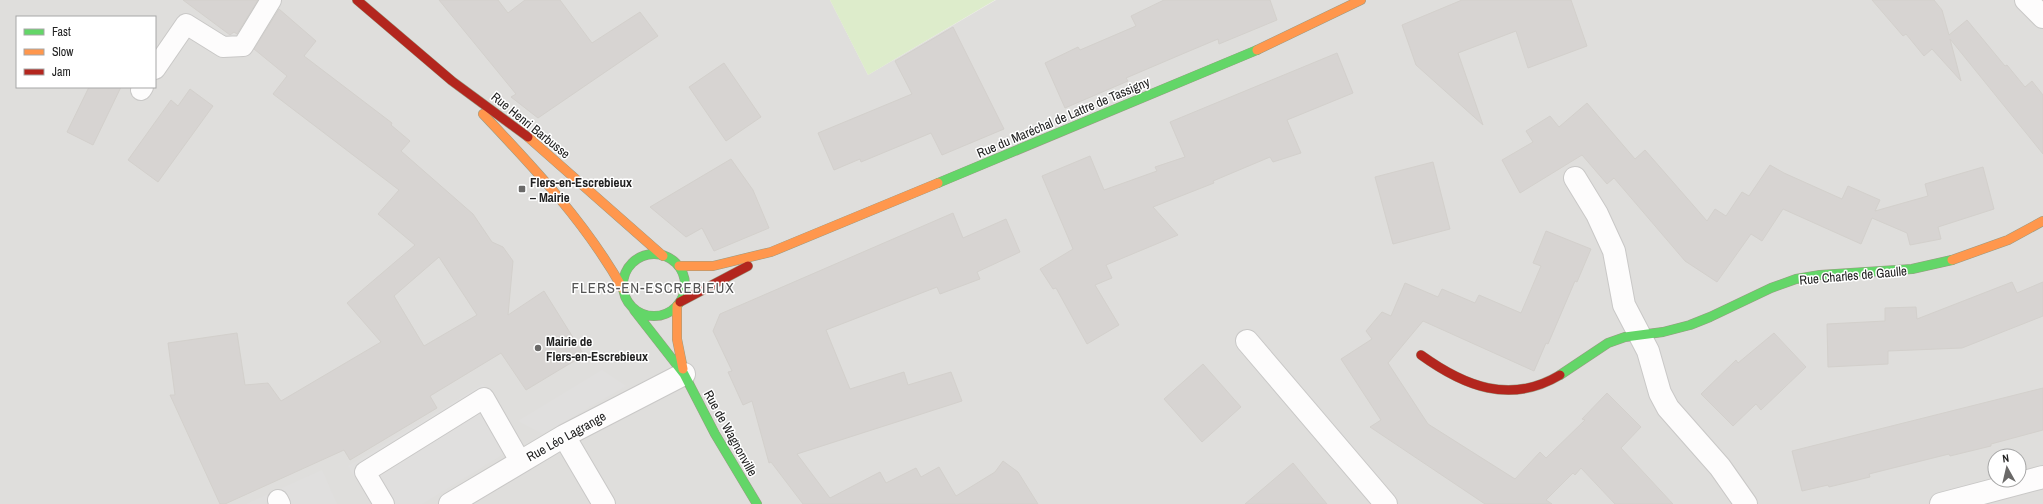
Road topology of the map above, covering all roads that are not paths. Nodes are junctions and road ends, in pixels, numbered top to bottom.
1 (271, 0) edge
2 (357, 0) edge
3 (1361, 0) edge
4 (2026, 0) edge
5 (2043, 17) edge
6 (156, 69) edge
7 (452, 81) junction
8 (1575, 178) dead end
9 (2043, 221) edge
10 (772, 252) junction
11 (663, 256) junction
12 (678, 266) junction
13 (623, 289) junction
14 (679, 304) junction
15 (634, 310) junction
16 (1640, 334) junction
17 (1247, 341) dead end
18 (1421, 355) dead end
19 (684, 374) junction
20 (564, 436) junction
21 (520, 462) junction
22 (2043, 477) edge
23 (384, 504) edge
24 (450, 504) edge
25 (604, 504) edge
26 (757, 504) edge
27 (1386, 504) edge
28 (1746, 504) edge
29 (1941, 504) edge

1 - 6 lane
2 - 7 street, Rue Henri Barbusse
3 - 10 street, Rue du Maréchal de Lattre de Tassigny
4 - 5 street
7 - 11 street, Rue Henri Barbusse
7 - 13 street, Rue Henri Barbusse
8 - 16 street
9 - 16 street, Rue Charles de Gaulle
10 - 12 street, Rue du Maréchal de Lattre de Tassigny
10 - 14 street, Rue du Maréchal de Lattre de Tassigny
11 - 12 street
11 - 13 street
12 - 14 street
13 - 15 street
14 - 15 street
14 - 19 street, Rue de Wagnonville
15 - 19 street, Rue de Wagnonville
16 - 18 street, Rue Charles de Gaulle
16 - 28 street
17 - 27 street
19 - 20 street, Rue Léo Lagrange
19 - 26 street, Rue de Wagnonville
20 - 21 street, Rue Léo Lagrange
20 - 25 street
21 - 23 lane
21 - 24 street, Rue Léo Lagrange
22 - 29 street

